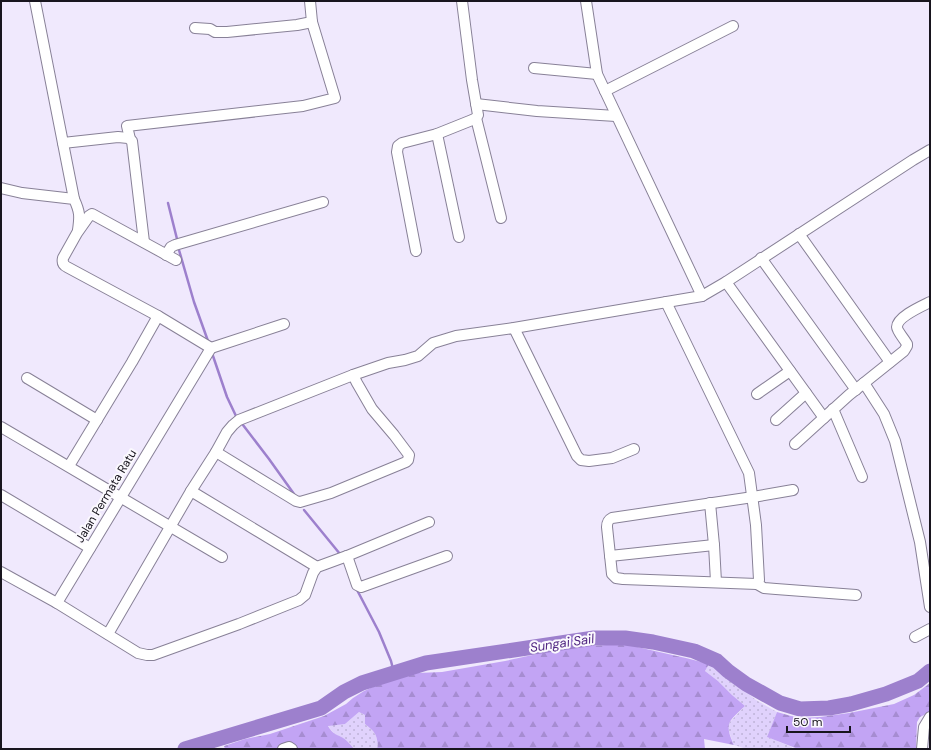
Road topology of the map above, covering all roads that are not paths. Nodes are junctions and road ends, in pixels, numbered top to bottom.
1 (35, 1) edge
2 (310, 1) edge
3 (462, 1) edge
4 (586, 1) edge
5 (312, 22) junction
6 (733, 26) dead end
7 (195, 28) dead end
8 (534, 68) dead end
9 (596, 74) junction
10 (605, 91) junction
11 (476, 104) junction
12 (616, 116) junction
13 (476, 118) junction
14 (437, 134) junction
15 (130, 139) junction
16 (63, 143) junction
17 (930, 150) edge
18 (1, 188) edge
19 (74, 199) junction
20 (323, 202) dead end
21 (501, 218) dead end
22 (77, 233) junction
23 (799, 234) junction
24 (459, 237) dead end
25 (144, 242) junction
26 (416, 251) dead end
27 (166, 254) junction
28 (761, 258) junction
29 (176, 260) dead end
30 (726, 282) junction
31 (702, 296) junction
32 (666, 302) junction
33 (930, 302) edge
34 (158, 316) junction
35 (284, 324) dead end
36 (514, 328) junction
37 (212, 348) junction
38 (890, 362) junction
39 (790, 371) junction
40 (353, 375) junction
41 (27, 378) dead end
42 (864, 383) junction
43 (856, 390) junction
44 (806, 393) junction
45 (756, 394) dead end
46 (833, 409) junction
47 (824, 418) junction
48 (97, 420) junction
49 (776, 420) dead end
50 (1, 427) edge
51 (795, 444) dead end
52 (634, 449) dead end
53 (216, 452) junction
54 (69, 466) junction
55 (862, 477) dead end
56 (793, 490) dead end
57 (191, 491) junction
58 (1, 495) edge
59 (121, 497) junction
60 (753, 498) junction
61 (710, 503) junction
62 (429, 522) dead end
63 (170, 527) junction
64 (714, 545) junction
65 (90, 548) junction
66 (347, 556) junction
67 (447, 556) dead end
68 (610, 556) junction
69 (222, 557) dead end
70 (317, 567) junction
71 (1, 573) edge
72 (716, 582) junction
73 (757, 584) junction
74 (856, 595) dead end
75 (57, 603) junction
76 (930, 607) edge
77 (930, 629) edge
78 (108, 634) junction
79 (915, 637) dead end
80 (930, 717) edge
81 (283, 749) edge
82 (292, 749) edge
83 (922, 749) edge

1 - 16 street
2 - 5 street
3 - 11 street
4 - 9 street
5 - 7 street
5 - 15 street
6 - 10 street
8 - 9 street
9 - 10 street
10 - 12 street
11 - 12 street
11 - 13 street
12 - 31 street
13 - 14 street
13 - 21 street
14 - 24 street
14 - 26 street
15 - 16 street
15 - 25 street
16 - 19 street
17 - 23 street
18 - 19 street
19 - 22 street
20 - 27 street
22 - 25 street
22 - 34 street
23 - 28 street
23 - 38 street
25 - 27 street
27 - 29 street
28 - 30 street
28 - 43 street
30 - 31 street
30 - 39 street
31 - 32 street
32 - 36 street
32 - 60 street
33 - 38 street
34 - 37 street
34 - 48 street
35 - 37 street
36 - 40 street
36 - 52 street
37 - 59 street, Jalan Permata Ratu
38 - 42 street
39 - 44 street
39 - 45 street
40 - 53 street
40 - 53 street
41 - 48 street
42 - 43 street
42 - 76 street
43 - 46 street
44 - 47 street
44 - 49 street
46 - 47 street
46 - 55 street
47 - 51 street
48 - 54 street
50 - 54 street
53 - 57 street
54 - 59 street
56 - 60 street
57 - 63 street
57 - 70 street
58 - 65 street
59 - 63 street
59 - 65 street, Jalan Permata Ratu
60 - 61 street
60 - 73 street
61 - 64 street
61 - 68 street
62 - 66 street
63 - 69 street
63 - 78 street
64 - 68 street
64 - 72 street
65 - 75 street, Jalan Permata Ratu
66 - 67 street
66 - 70 street
68 - 72 street
70 - 78 street
71 - 75 street
72 - 73 street
73 - 74 street
75 - 78 street
77 - 79 street
80 - 83 street
81 - 82 street

